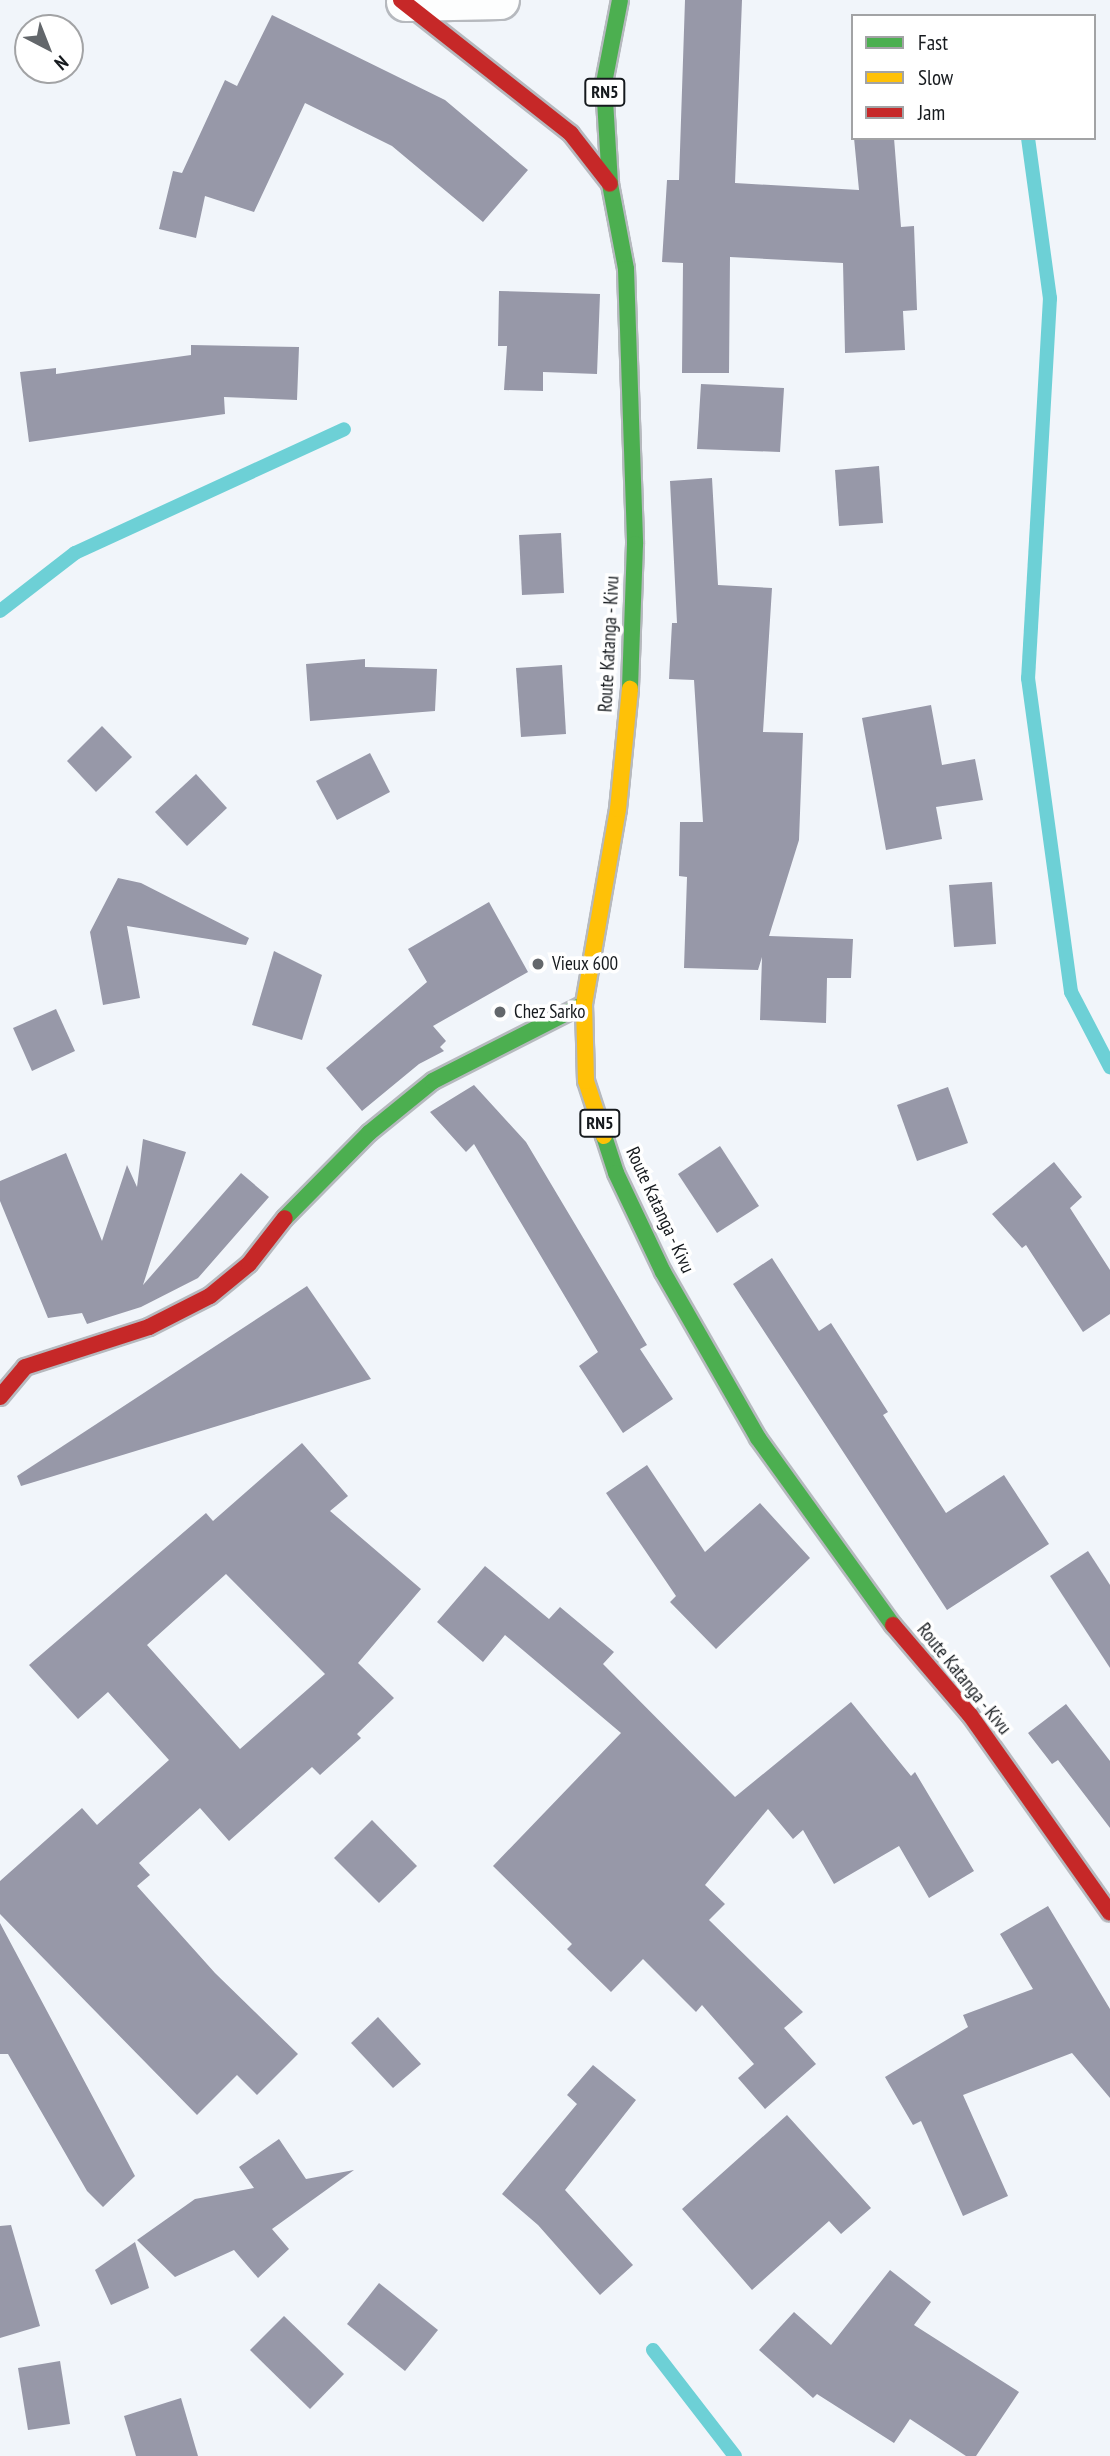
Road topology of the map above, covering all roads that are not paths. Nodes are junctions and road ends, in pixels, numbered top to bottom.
1 (500, 0) edge
2 (620, 0) edge
3 (403, 1) edge
4 (610, 184) junction
5 (584, 1004) junction
6 (0, 1396) edge
7 (1110, 1913) edge

1 - 3 street
2 - 4 main road, RN5
3 - 4 main road
4 - 5 main road, Route Katanga - Kivu / RN5
5 - 6 main road
5 - 7 main road, Route Katanga - Kivu / RN5

